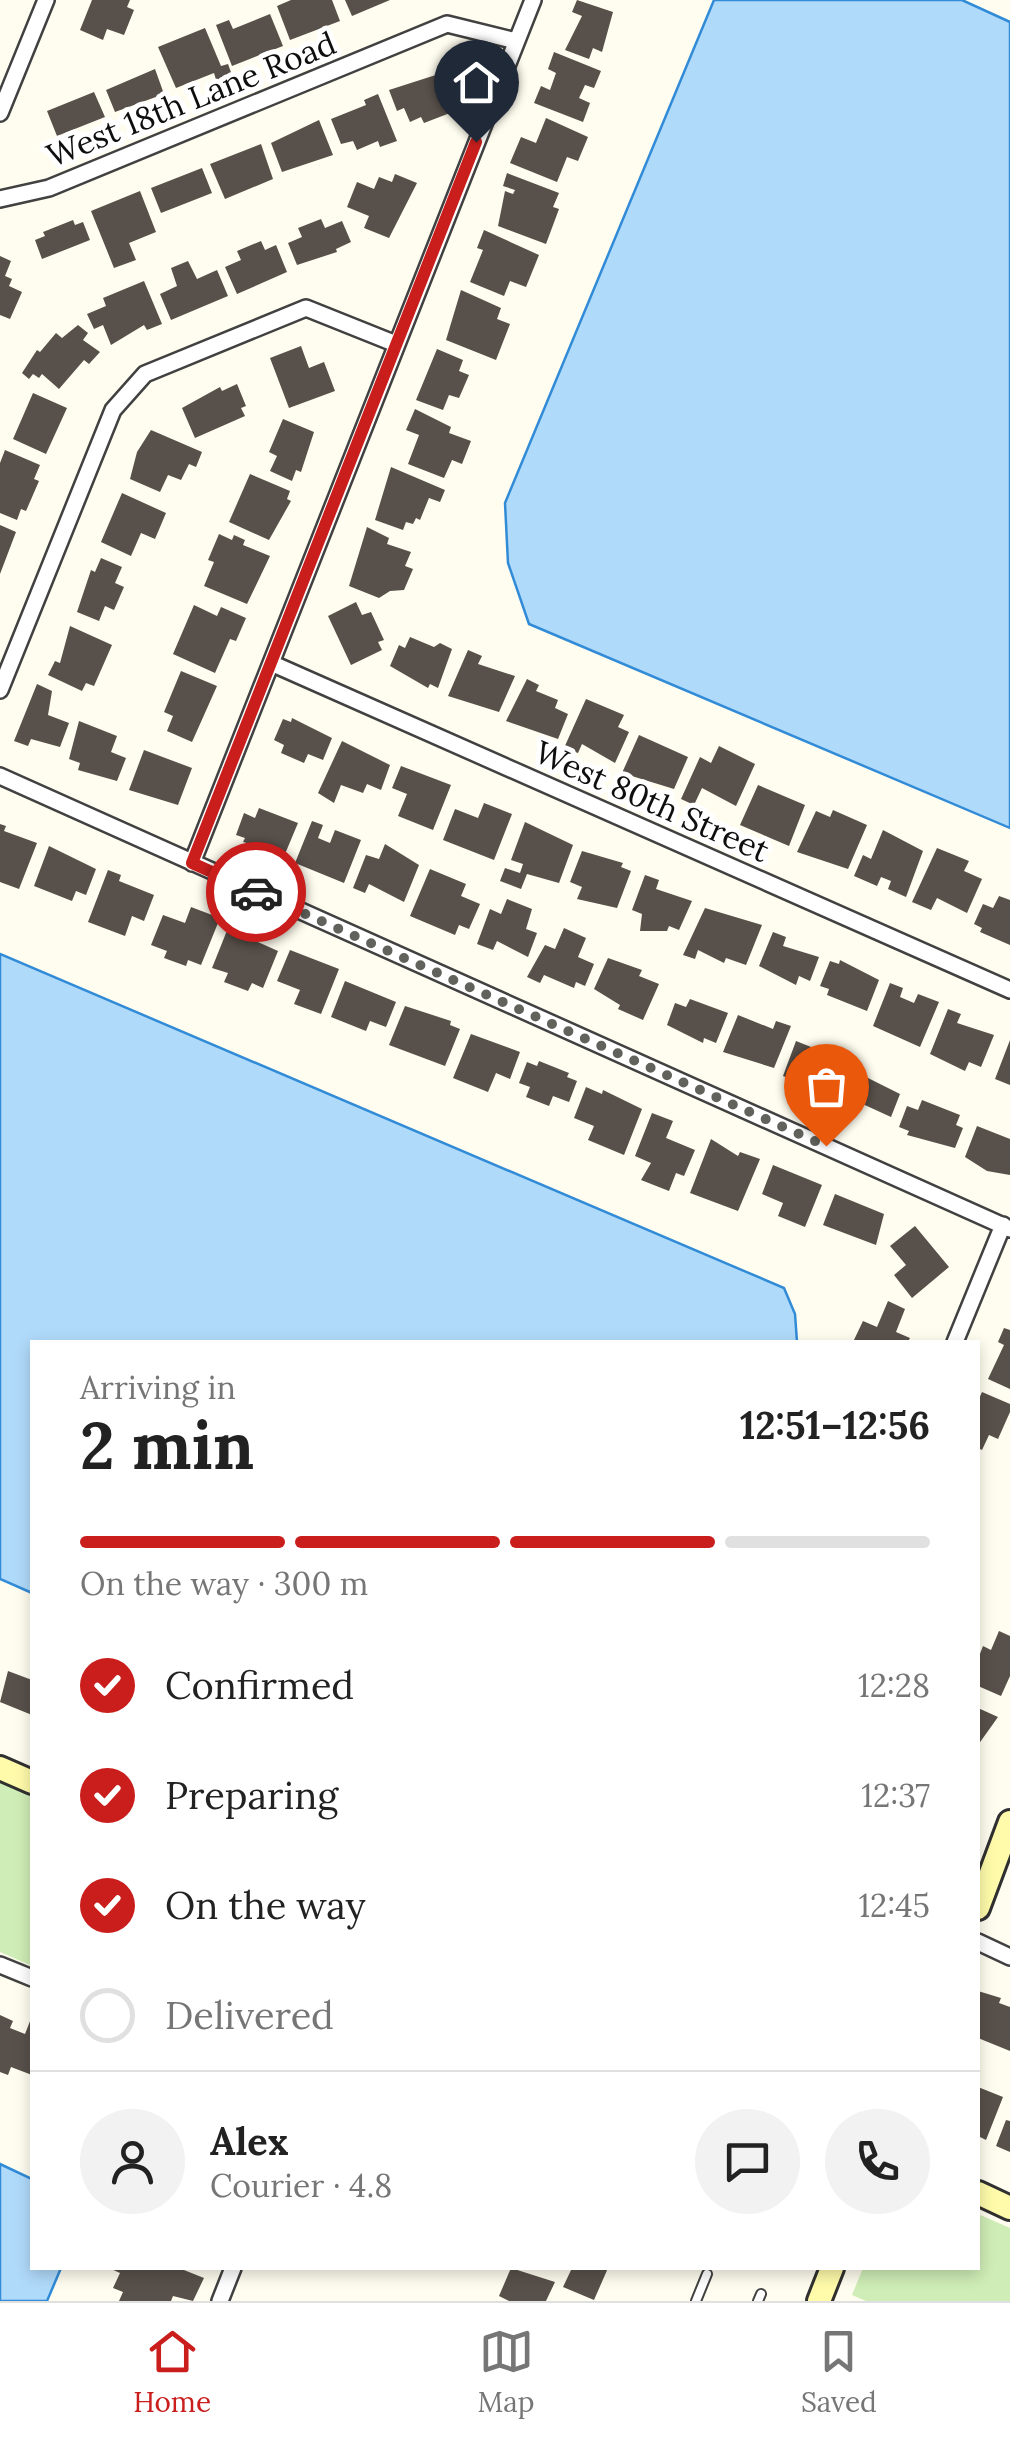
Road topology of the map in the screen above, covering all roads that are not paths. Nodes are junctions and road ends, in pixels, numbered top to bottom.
1 (46, 0) edge
2 (534, 0) edge
3 (516, 41) junction
4 (0, 112) edge
5 (0, 198) edge
6 (396, 344) junction
7 (271, 663) junction
8 (0, 690) edge
9 (0, 776) edge
10 (192, 863) junction
11 (1010, 990) edge
12 (1006, 1227) edge
13 (956, 1340) edge
14 (0, 1768) edge
15 (30, 1781) edge
16 (1010, 1822) edge
17 (980, 1903) edge
18 (980, 1943) edge
19 (1010, 1957) edge
20 (0, 1964) edge
21 (30, 1977) edge
22 (980, 2194) edge
23 (1010, 2208) edge
24 (233, 2270) edge
25 (831, 2270) edge
26 (707, 2274) dead end
27 (220, 2301) edge
28 (696, 2301) edge
29 (819, 2301) edge

1 - 4 street
2 - 3 street
3 - 5 street, West 18th Lane Road
3 - 6 street
6 - 7 street
6 - 8 street
7 - 10 street
7 - 11 street, West 80th Street
9 - 10 street
10 - 12 street
12 - 13 street
14 - 15 street
16 - 17 street
18 - 19 street
20 - 21 street
22 - 23 street
24 - 27 street
25 - 29 street
26 - 28 lane

